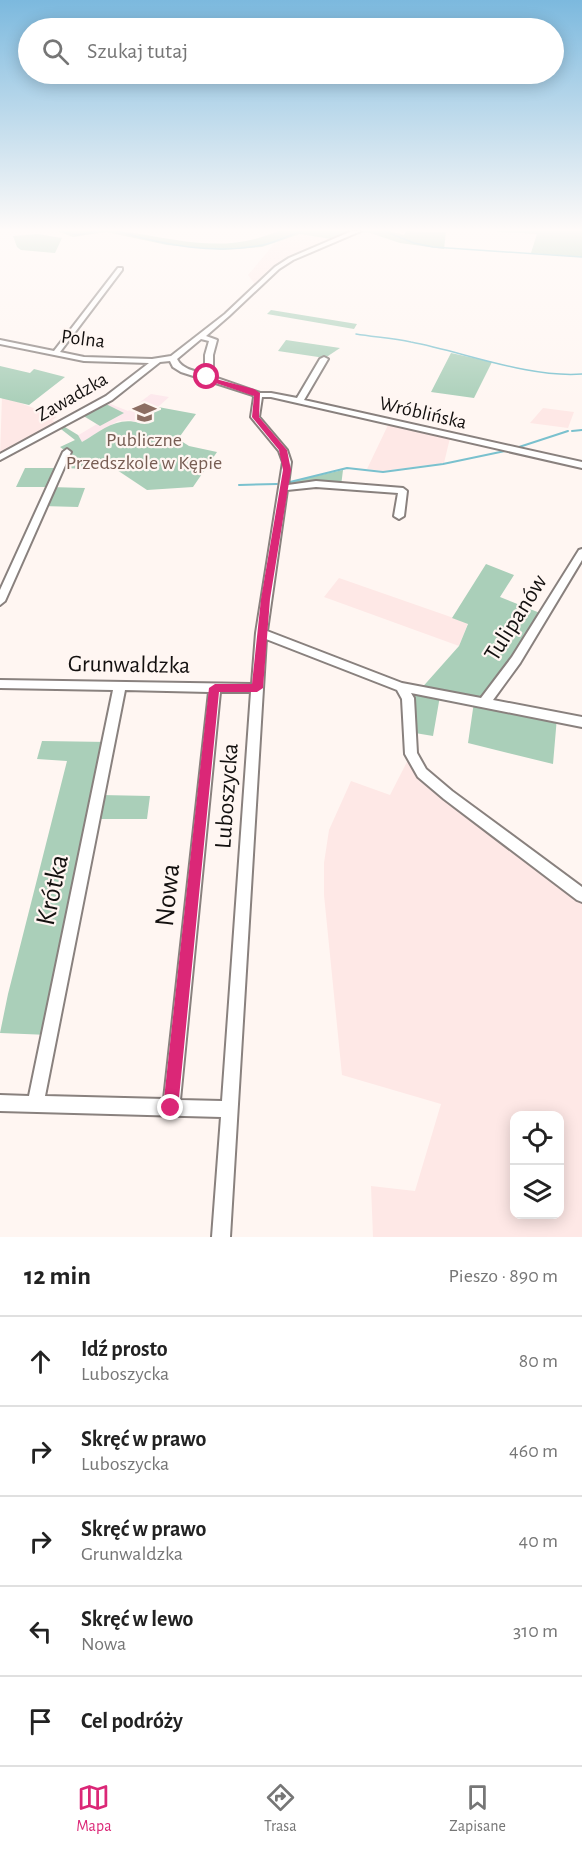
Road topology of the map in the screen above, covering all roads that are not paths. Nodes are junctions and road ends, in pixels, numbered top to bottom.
1 (105, 289) edge
2 (255, 289) edge
3 (200, 336) junction
4 (0, 342) edge
5 (56, 353) junction
6 (175, 356) junction
7 (324, 359) dead end
8 (160, 360) junction
9 (207, 377) junction
10 (257, 395) junction
11 (299, 401) junction
12 (67, 452) dead end
13 (0, 457) edge
14 (582, 465) edge
15 (284, 488) junction
16 (399, 516) dead end
17 (582, 552) edge
18 (0, 601) edge
19 (261, 633) junction
20 (0, 684) edge
21 (120, 686) junction
22 (401, 687) junction
23 (215, 688) junction
24 (257, 688) junction
25 (481, 703) junction
26 (582, 722) edge
27 (582, 895) edge
28 (0, 1103) edge
29 (34, 1104) junction
30 (171, 1108) junction
31 (229, 1109) junction
32 (220, 1237) edge

1 - 5 street
2 - 3 street
3 - 6 street
3 - 9 street
4 - 5 street, Polna
5 - 8 street, Polna
6 - 8 street, Polna
6 - 9 street
7 - 11 street
8 - 13 street, Zawadzka
9 - 10 street
10 - 11 street, Wróblińska
10 - 15 street, Luboszycka
11 - 14 street, Wróblińska
12 - 18 street
15 - 16 street
15 - 19 street, Luboszycka
17 - 25 street, Tulipanów
19 - 22 street
19 - 24 street, Luboszycka
20 - 21 street, Grunwaldzka
21 - 23 street, Grunwaldzka
21 - 29 street, Krótka
22 - 25 street
22 - 27 street
23 - 24 street, Grunwaldzka
23 - 30 street, Nowa
24 - 31 street, Luboszycka
25 - 26 street
28 - 29 street
29 - 30 street
30 - 31 street
31 - 32 street, Luboszycka

